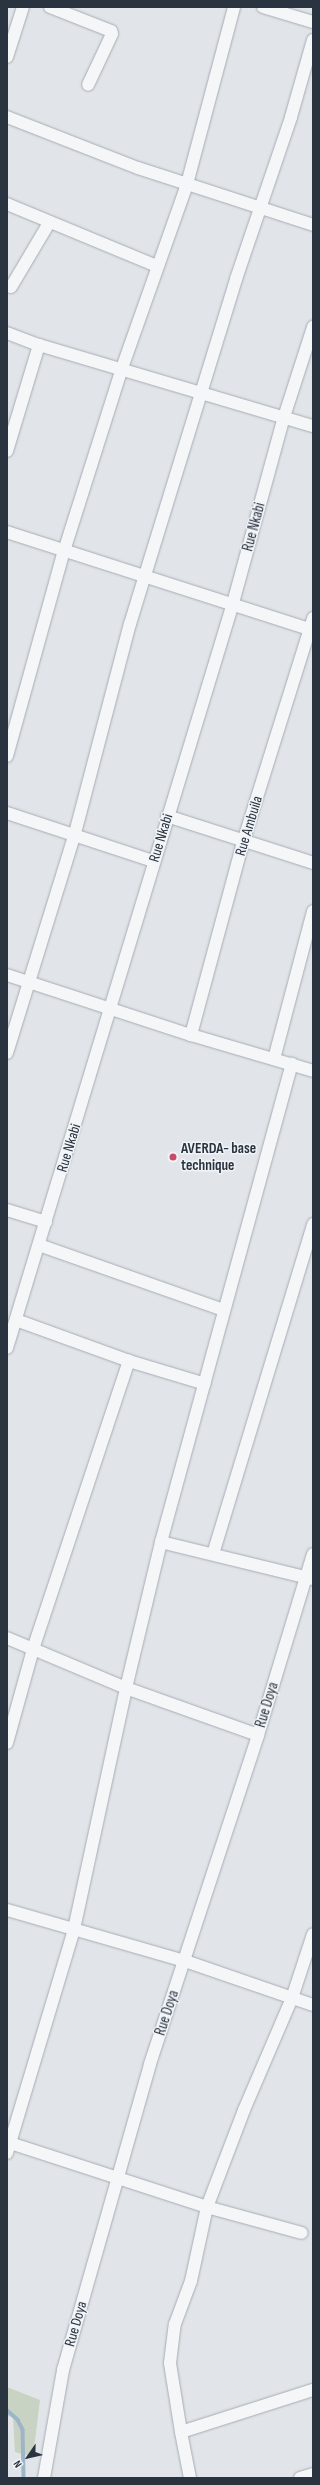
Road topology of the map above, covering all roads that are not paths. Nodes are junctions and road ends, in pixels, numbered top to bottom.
1 (23, 7) edge
2 (50, 7) edge
3 (234, 7) edge
4 (263, 7) edge
5 (313, 22) edge
6 (313, 40) edge
7 (7, 57) edge
8 (88, 86) dead end
9 (7, 117) edge
10 (187, 184) junction
11 (7, 204) edge
12 (260, 209) junction
13 (49, 223) junction
14 (313, 225) edge
15 (157, 266) junction
16 (11, 287) dead end
17 (313, 327) edge
18 (7, 333) edge
19 (39, 345) junction
20 (122, 368) junction
21 (202, 392) junction
22 (284, 417) junction
23 (313, 426) edge
24 (7, 451) edge
25 (7, 532) edge
26 (64, 551) junction
27 (146, 576) junction
28 (233, 603) junction
29 (312, 625) edge
30 (7, 756) edge
31 (7, 813) edge
32 (167, 816) junction
33 (74, 837) junction
34 (243, 842) junction
35 (154, 861) junction
36 (313, 863) edge
37 (313, 911) edge
38 (7, 975) edge
39 (28, 983) junction
40 (109, 1010) junction
41 (191, 1035) junction
42 (7, 1052) edge
43 (274, 1059) junction
44 (292, 1064) junction
45 (313, 1071) edge
46 (7, 1210) edge
47 (46, 1222) junction
48 (313, 1224) edge
49 (39, 1245) junction
50 (224, 1310) junction
51 (16, 1320) junction
52 (7, 1348) edge
53 (129, 1361) junction
54 (205, 1384) junction
55 (161, 1542) junction
56 (213, 1554) junction
57 (313, 1554) edge
58 (309, 1578) edge
59 (7, 1638) edge
60 (33, 1649) junction
61 (126, 1688) junction
62 (258, 1735) junction
63 (7, 1743) edge
64 (7, 1910) edge
65 (74, 1929) junction
66 (313, 1934) edge
67 (185, 1961) junction
68 (292, 1998) junction
69 (313, 2005) edge
70 (8, 2146) edge
71 (118, 2177) junction
72 (207, 2207) junction
73 (302, 2233) dead end
74 (313, 2390) edge
75 (180, 2432) junction
76 (313, 2474) edge
77 (44, 2478) edge
78 (190, 2478) edge
79 (300, 2478) edge

1 - 7 street
2 - 8 street
3 - 10 street
4 - 5 street
6 - 12 street
9 - 10 street
10 - 12 street
10 - 15 street
11 - 13 street
12 - 14 street
12 - 21 street
13 - 15 street
13 - 16 street
15 - 20 street
17 - 22 street, Rue Nkabi
18 - 19 street
19 - 20 street
19 - 24 street
20 - 21 street
20 - 26 street
21 - 22 street
21 - 27 street
22 - 23 street
22 - 28 street, Rue Nkabi
25 - 26 street
26 - 27 street
26 - 30 street
27 - 28 street
27 - 33 street
28 - 29 street
28 - 32 street, Rue Nkabi
29 - 34 street, Rue Ambuila
31 - 33 street
32 - 34 street
32 - 35 street, Rue Nkabi
33 - 35 street
33 - 39 street
34 - 36 street
34 - 41 street, Rue Ambuila
35 - 40 street, Rue Nkabi
37 - 43 street
38 - 39 street
39 - 40 street
39 - 42 street
40 - 41 street
40 - 47 street, Rue Nkabi
41 - 43 street
43 - 44 street
44 - 45 street
44 - 50 street
46 - 47 street
47 - 49 street, Rue Nkabi
48 - 56 street
49 - 50 street
49 - 51 street, Rue Nkabi
50 - 54 street
51 - 52 street, Rue Nkabi
51 - 53 street
53 - 54 street
53 - 60 street
54 - 55 street
55 - 56 street
55 - 61 street
56 - 58 street
57 - 58 street, Rue Doya
58 - 62 street, Rue Doya
59 - 60 street
60 - 61 street
60 - 63 street
61 - 62 street
61 - 65 street
62 - 67 street, Rue Doya
64 - 65 street
65 - 67 street
65 - 70 street
66 - 68 street
67 - 68 street
67 - 71 street, Rue Doya
68 - 69 street
68 - 72 street
70 - 71 street
71 - 72 street
71 - 77 street, Rue Doya
72 - 73 street
72 - 75 street
74 - 75 street
75 - 78 street
76 - 79 street

